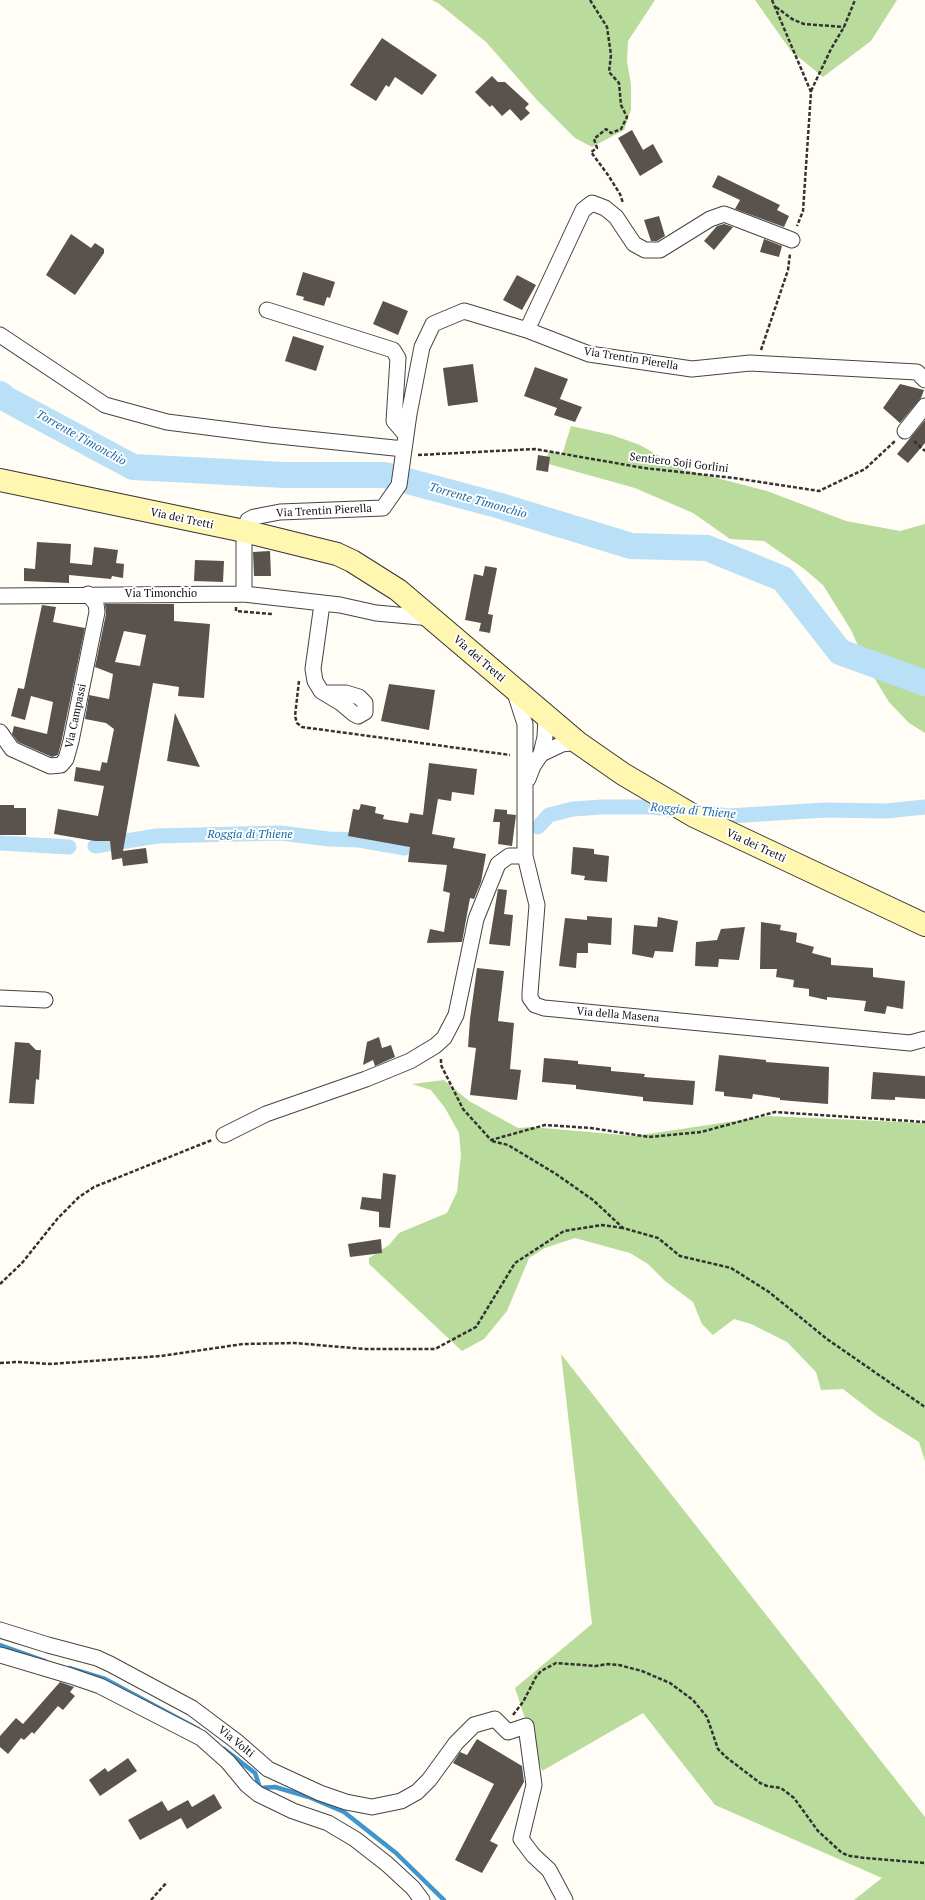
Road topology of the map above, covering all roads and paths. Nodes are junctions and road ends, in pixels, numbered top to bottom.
1 (590, 0) edge
2 (772, 0) edge
3 (855, 0) edge
4 (776, 7) junction
5 (844, 27) junction
6 (811, 91) junction
7 (616, 217) junction
8 (792, 240) junction
9 (268, 310) dead end
10 (527, 330) junction
11 (0, 334) edge
12 (750, 363) junction
13 (925, 380) edge
14 (925, 406) edge
15 (905, 431) junction
16 (404, 450) junction
17 (925, 451) edge
18 (0, 480) edge
19 (244, 531) junction
20 (88, 594) junction
21 (244, 594) junction
22 (0, 596) edge
23 (322, 604) junction
24 (431, 618) junction
25 (513, 688) junction
26 (325, 693) dead end
27 (546, 716) junction
28 (0, 732) edge
29 (577, 742) junction
30 (541, 754) junction
31 (526, 760) junction
32 (526, 783) junction
33 (525, 856) junction
34 (925, 925) edge
35 (0, 998) edge
36 (44, 1000) dead end
37 (444, 1038) junction
38 (925, 1039) edge
39 (925, 1122) edge
40 (224, 1135) joint
41 (491, 1140) junction
42 (623, 1228) junction
43 (0, 1284) edge
44 (0, 1363) edge
45 (925, 1407) edge
46 (0, 1630) edge
47 (0, 1655) edge
48 (504, 1727) junction
49 (925, 1863) edge
50 (167, 1882) dead end
51 (151, 1900) edge
52 (422, 1900) edge
53 (565, 1900) edge

1 - 7 path
2 - 4 path
3 - 5 path
4 - 5 path
4 - 6 path
5 - 6 path
6 - 8 path
7 - 8 street
7 - 10 street
8 - 12 path
9 - 16 street
10 - 12 street, Via Trentin Pierella
10 - 16 street, Via Trentin Pierella
11 - 16 street
12 - 13 street, Via Trentin Pierella
14 - 15 street
15 - 16 path, Sentiero Soji Gorlini
15 - 17 path
16 - 19 street, Via Trentin Pierella
18 - 19 street, Via dei Tretti
19 - 21 street
19 - 24 street, Via dei Tretti
20 - 21 street, Via Timonchio
20 - 22 street, Via Timonchio
20 - 28 street, Via Campassi
21 - 23 street, Via Timonchio
23 - 24 street, Via Timonchio
23 - 26 street
24 - 25 street, Via dei Tretti
25 - 27 street, Via dei Tretti
25 - 31 street, Via della Masena
27 - 29 street, Via dei Tretti
27 - 30 street, Via della Masena
27 - 31 street, Via della Masena
29 - 30 street
29 - 34 street, Via dei Tretti
30 - 32 street, Via della Masena
31 - 32 street, Via della Masena
32 - 33 street, Via della Masena
33 - 37 street
33 - 38 street, Via della Masena
35 - 36 street
37 - 40 street
37 - 41 path
39 - 41 path
40 - 43 path
41 - 42 path
42 - 44 path
42 - 45 path
46 - 48 street, Via Volti
47 - 52 street, Via Volti
48 - 49 path
48 - 53 street
50 - 51 path

